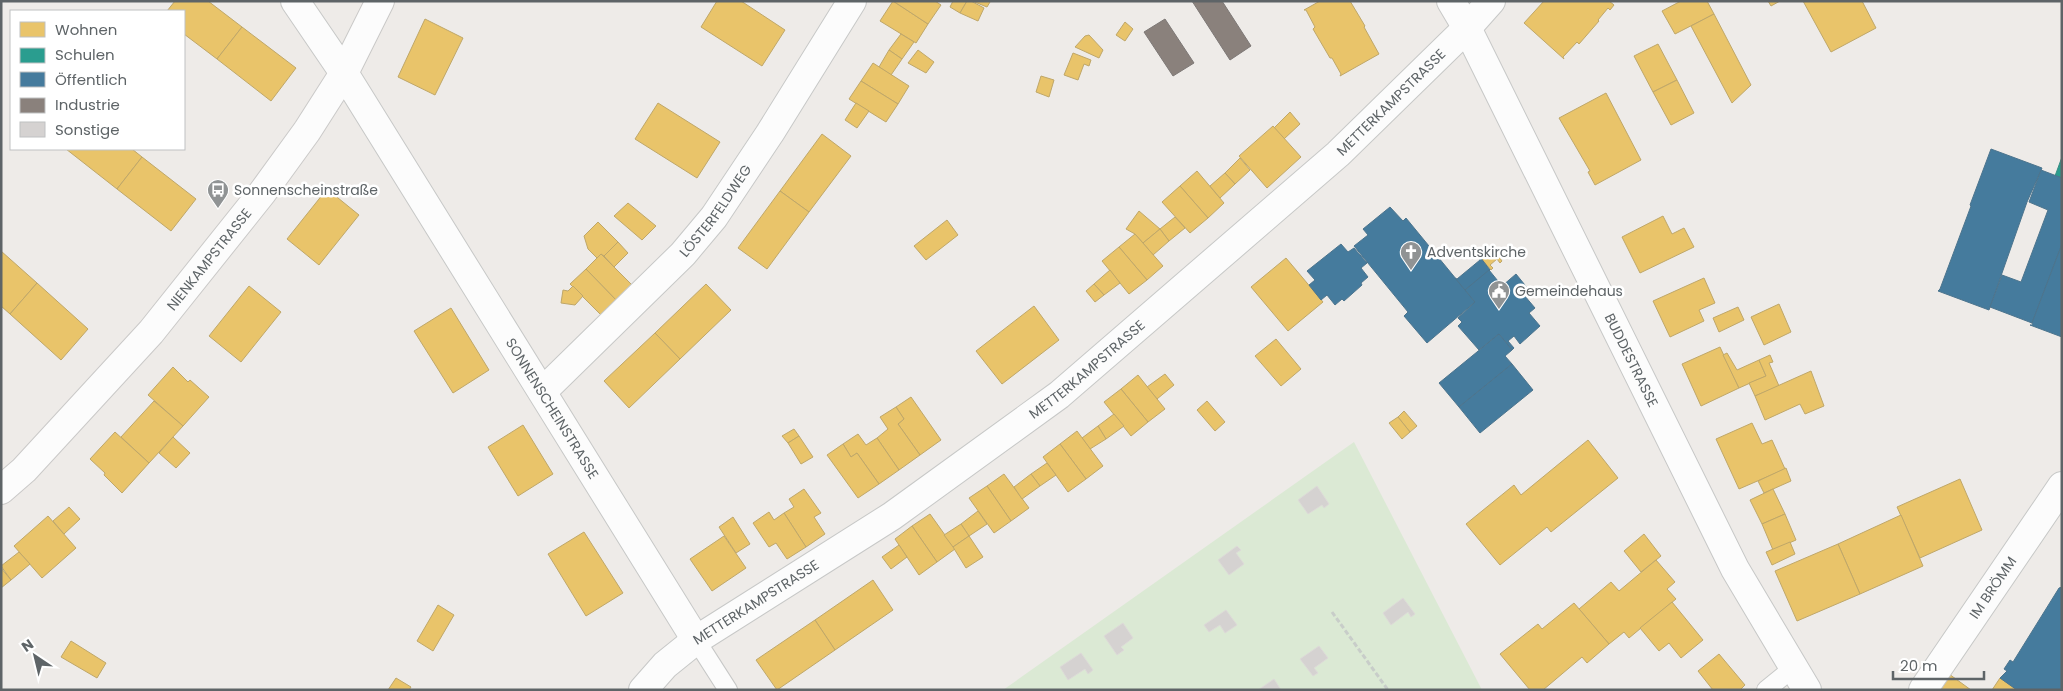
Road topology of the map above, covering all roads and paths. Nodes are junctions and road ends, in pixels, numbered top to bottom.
1 (296, 1) edge
2 (380, 1) edge
3 (852, 1) edge
4 (1451, 1) edge
5 (1491, 1) edge
6 (1467, 28) junction
7 (344, 73) junction
8 (543, 391) junction
9 (2062, 486) edge
10 (1, 490) edge
11 (1332, 612) dead end
12 (696, 640) junction
13 (1800, 679) edge
14 (643, 690) edge
15 (728, 690) edge
16 (1388, 690) edge
17 (1766, 690) edge
18 (1923, 690) edge

1 - 7 street, SONNENSCHEINSTRASSE
2 - 7 street, NIENKAMPSTRASSE
3 - 8 street, LÖSTERFELDWEG
4 - 6 street, BUDDESTRASSE
5 - 6 street, METTERKAMPSTRASSE
6 - 12 street, METTERKAMPSTRASSE
6 - 13 street, BUDDESTRASSE
7 - 8 street, SONNENSCHEINSTRASSE
7 - 10 street, NIENKAMPSTRASSE
8 - 12 street, SONNENSCHEINSTRASSE
9 - 18 street, IM BRÖMM
11 - 16 path
12 - 14 street, METTERKAMPSTRASSE
12 - 15 lane
13 - 17 lane

